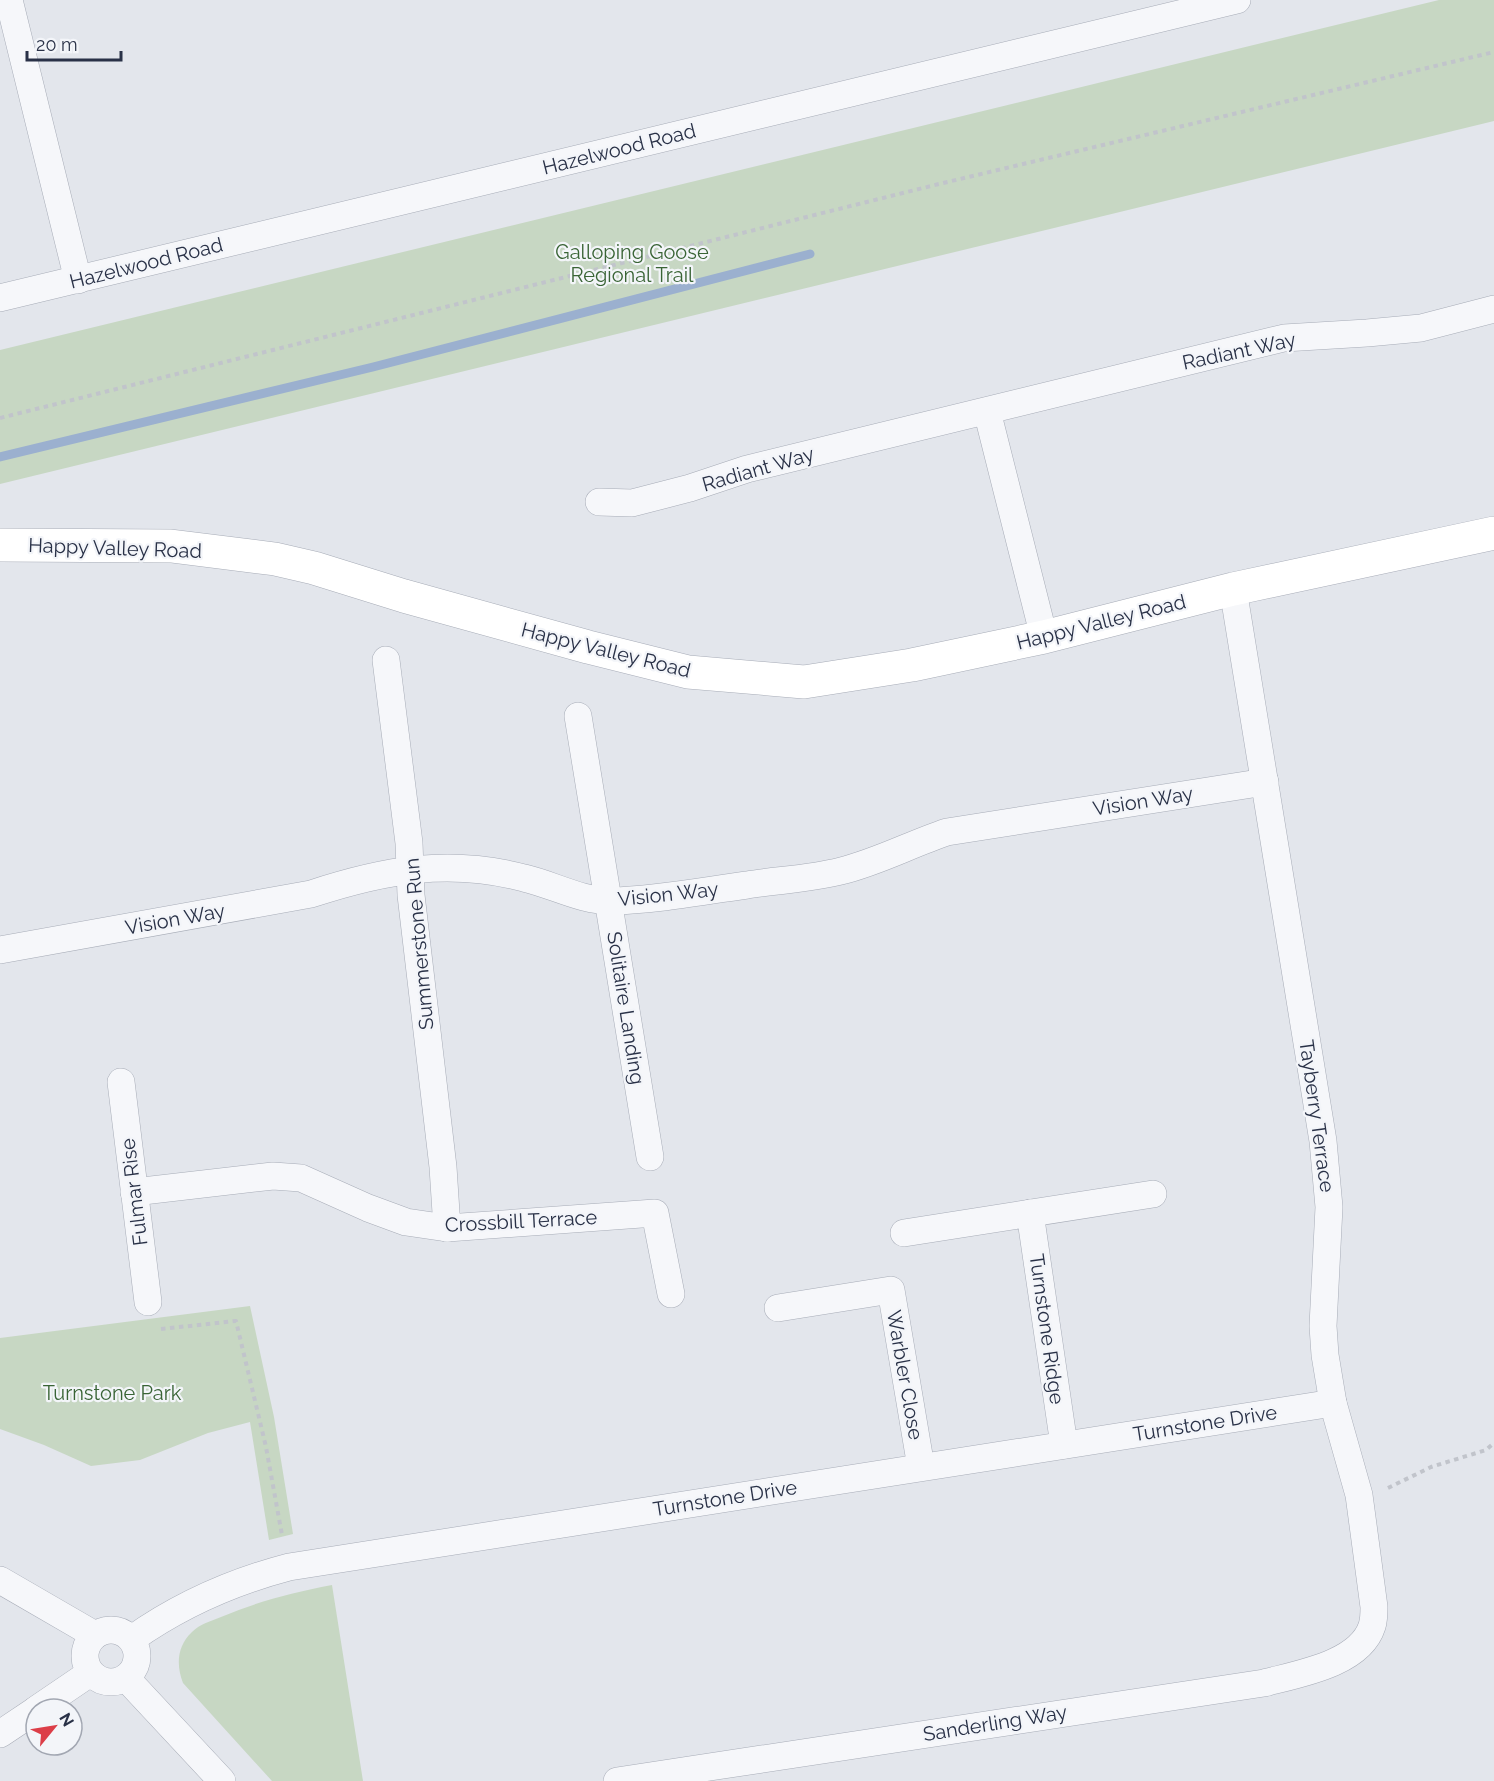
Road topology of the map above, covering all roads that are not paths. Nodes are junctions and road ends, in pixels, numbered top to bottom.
1 (9, 0) edge
2 (1237, 0) edge
3 (78, 280) junction
4 (0, 298) edge
5 (1494, 309) edge
6 (987, 411) junction
7 (599, 502) dead end
8 (1494, 532) edge
9 (0, 545) edge
10 (1233, 589) junction
11 (1044, 637) junction
12 (386, 660) dead end
13 (579, 716) dead end
14 (1265, 782) junction
15 (411, 869) junction
16 (609, 901) junction
17 (0, 950) edge
18 (121, 1082) dead end
19 (650, 1157) dead end
20 (134, 1192) junction
21 (1153, 1194) dead end
22 (1030, 1213) junction
23 (447, 1228) junction
24 (904, 1233) dead end
25 (671, 1294) dead end
26 (148, 1302) dead end
27 (778, 1308) dead end
28 (1333, 1403) junction
29 (1064, 1445) junction
30 (921, 1467) junction
31 (0, 1580) edge
32 (95, 1635) junction
33 (132, 1639) junction
34 (1365, 1641) joint
35 (90, 1673) junction
36 (126, 1678) junction
37 (54, 1697) edge
38 (24, 1717) edge
39 (0, 1734) edge
40 (222, 1781) edge
41 (616, 1781) edge

1 - 3 street
2 - 3 street, Hazelwood Road
3 - 4 street, Hazelwood Road
5 - 6 street, Radiant Way
6 - 7 street, Radiant Way
6 - 11 street
8 - 10 main road, Happy Valley Road
9 - 11 main road, Happy Valley Road
10 - 11 main road, Happy Valley Road
10 - 14 street, Tayberry Terrace
12 - 15 street, Summerstone Run
13 - 16 street, Solitaire Landing
14 - 16 street, Vision Way
14 - 28 street, Tayberry Terrace
15 - 16 street, Vision Way
15 - 17 street, Vision Way
15 - 23 street, Summerstone Run
16 - 19 street, Solitaire Landing
18 - 20 street, Fulmar Rise
20 - 23 street, Crossbill Terrace
20 - 26 street, Fulmar Rise
21 - 22 street
22 - 24 street
22 - 29 street, Turnstone Ridge
23 - 25 street, Crossbill Terrace
27 - 30 street, Warbler Close
28 - 29 street, Turnstone Drive
28 - 34 street, Tayberry Terrace
29 - 30 street, Turnstone Drive
30 - 33 street, Turnstone Drive
31 - 32 street
32 - 33 street
32 - 35 street
33 - 36 street
34 - 41 street, Sanderling Way
35 - 36 street
35 - 37 street
36 - 40 street
38 - 39 street

